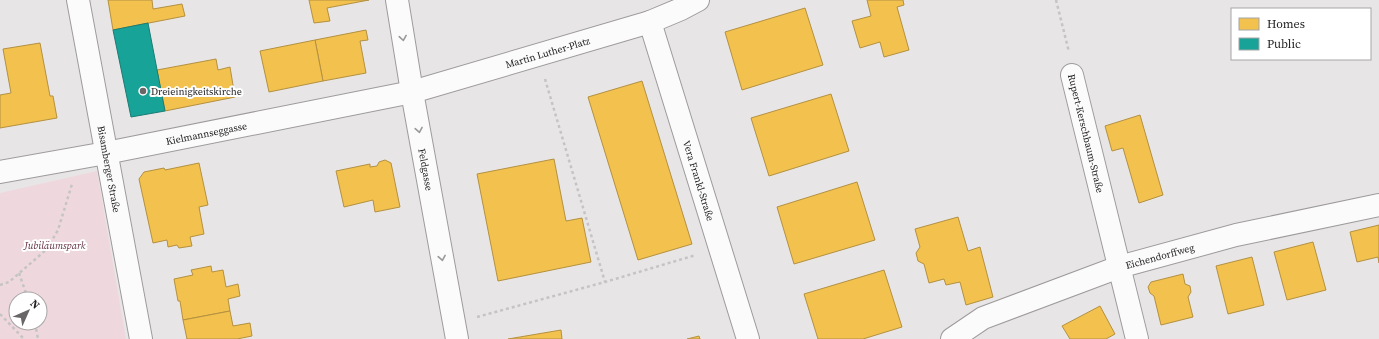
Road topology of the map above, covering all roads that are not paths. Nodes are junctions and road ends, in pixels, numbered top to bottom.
1 (78, 0) edge
2 (397, 0) edge
3 (686, 3) edge
4 (650, 22) junction
5 (1072, 75) road end
6 (412, 92) junction
7 (106, 153) junction
8 (0, 172) edge
9 (1379, 206) edge
10 (1119, 267) junction
11 (455, 331) edge
12 (141, 339) edge
13 (748, 339) edge
14 (952, 339) edge
15 (1137, 339) edge

1 - 7 street, Bisamberger Straße
2 -> 6 street, Feldgasse
3 - 4 street, Martin Luther-Platz
4 - 6 street, Martin Luther-Platz
4 - 13 street, Vera Frankl-Straße
5 - 10 street, Rupert-Kerschbaum-Straße
6 - 7 street, Kielmannseggasse
6 -> 11 street, Feldgasse
7 - 8 street, Kielmannseggasse
7 - 12 street, Bisamberger Straße
9 - 10 street, Eichendorffweg
10 - 14 street, Eichendorffweg
10 - 15 street, Rupert-Kerschbaum-Straße

